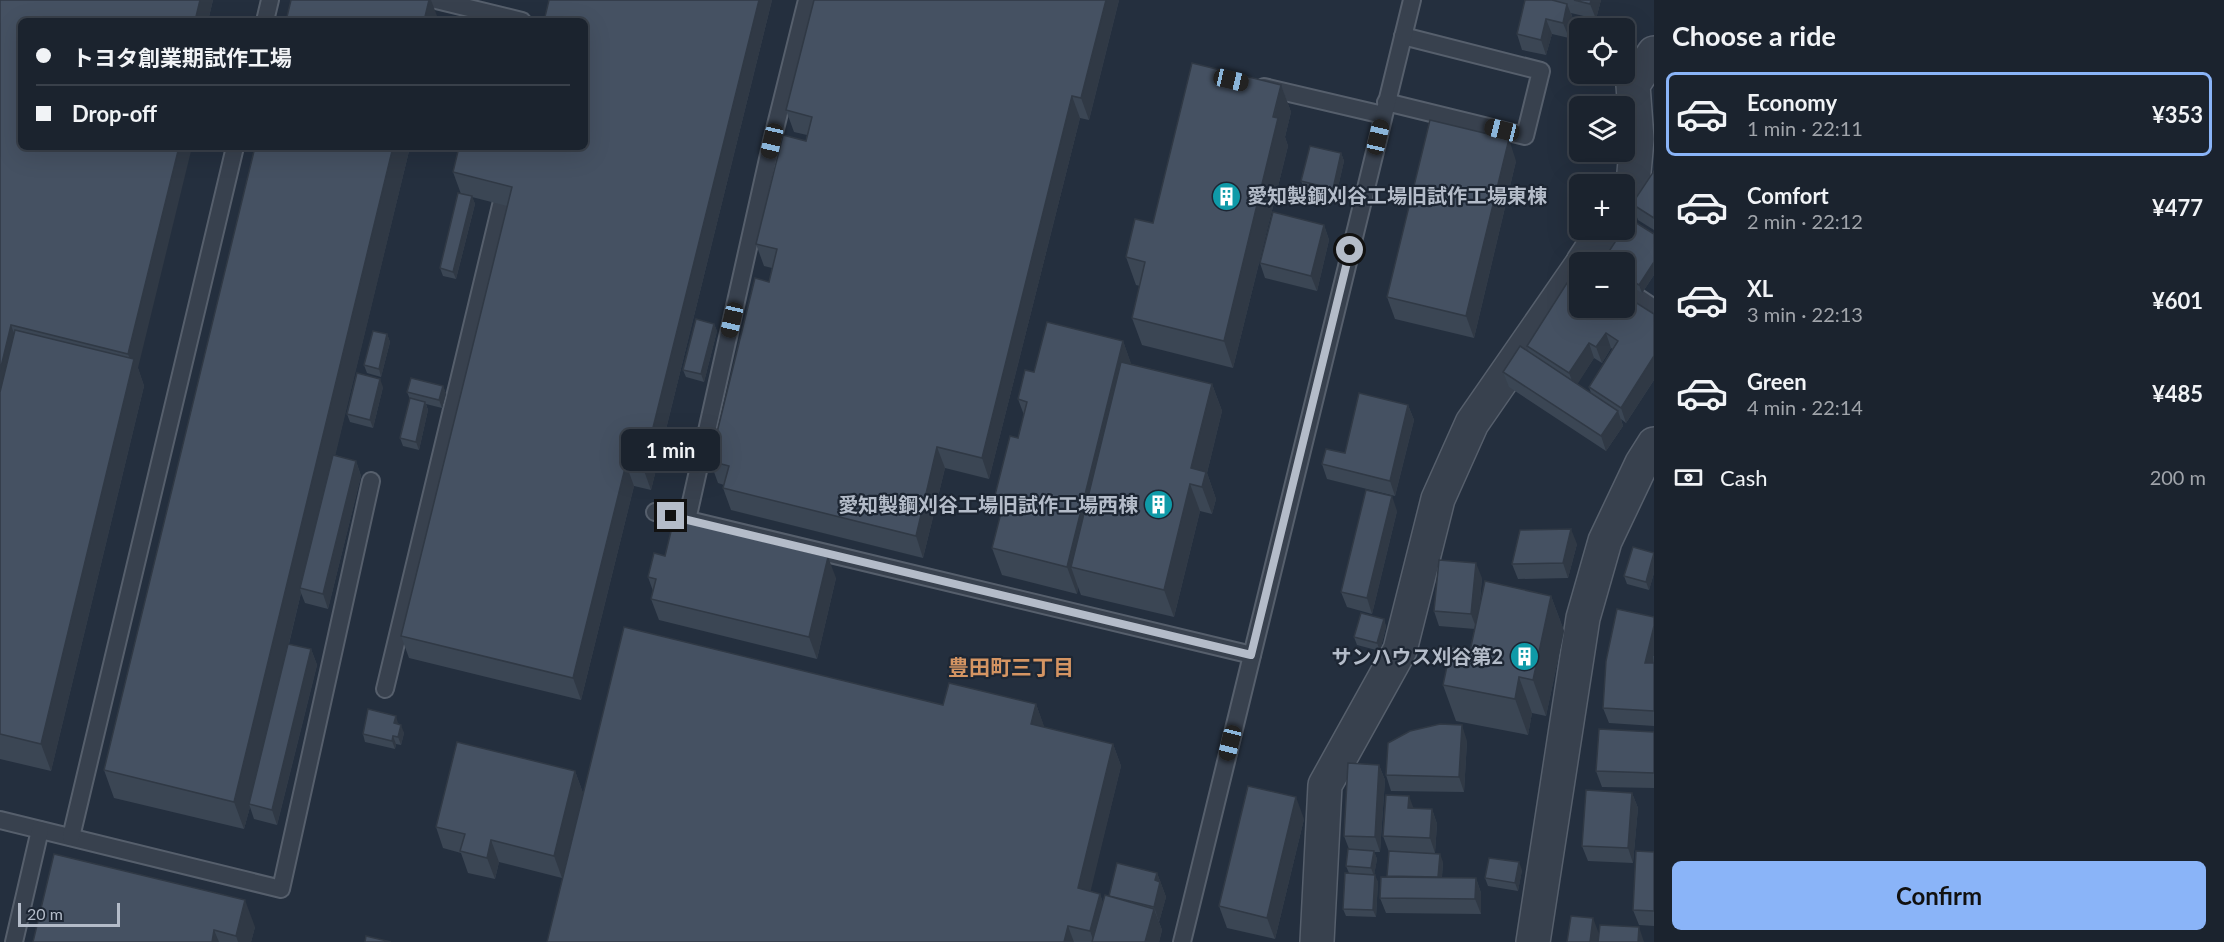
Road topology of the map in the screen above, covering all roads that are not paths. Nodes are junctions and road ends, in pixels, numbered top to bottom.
1 (270, 0) edge
2 (436, 0) edge
3 (807, 0) edge
4 (1412, 0) edge
5 (266, 18) edge
6 (510, 18) edge
7 (1403, 36) junction
8 (1654, 53) edge
9 (1244, 82) edge
10 (1385, 108) junction
11 (1646, 145) edge
12 (234, 150) edge
13 (514, 150) edge
14 (1635, 178) edge
15 (1569, 283) edge
16 (1635, 295) edge
17 (1654, 308) edge
18 (1654, 444) edge
19 (371, 481) dead end
20 (655, 512) dead end
21 (687, 520) junction
22 (1251, 655) junction
23 (386, 690) dead end
24 (0, 820) edge
25 (39, 830) junction
26 (71, 837) junction
27 (14, 942) edge
28 (1182, 942) edge
29 (1317, 942) edge
30 (1533, 942) edge

1 - 5 lane
2 - 6 lane
3 - 21 lane
4 - 7 lane
7 - 10 lane
7 - 10 lane
8 - 11 street
9 - 10 lane
10 - 22 lane
11 - 14 street
12 - 26 lane
13 - 23 lane
15 - 29 street
16 - 17 lane
18 - 30 street
19 - 26 lane
20 - 21 lane
21 - 22 lane
22 - 28 lane
24 - 25 lane
25 - 26 lane
25 - 27 lane

